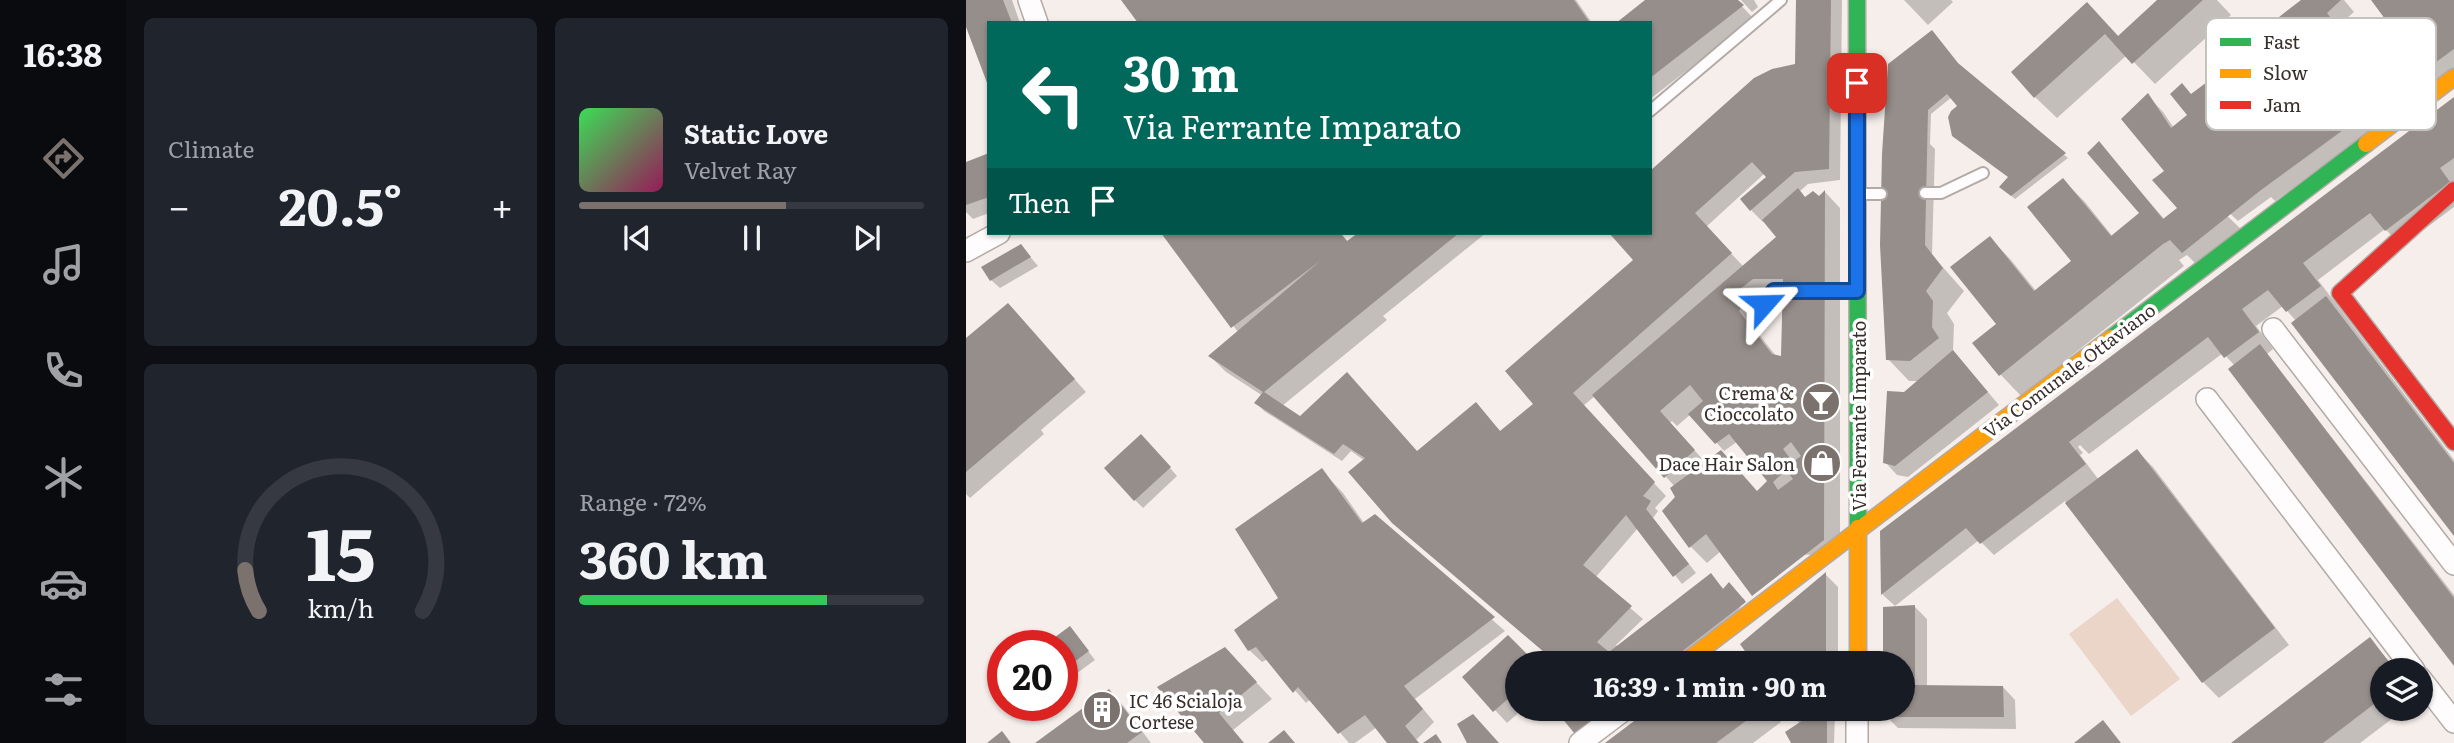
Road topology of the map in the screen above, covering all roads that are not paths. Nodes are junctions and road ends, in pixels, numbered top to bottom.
1 (1029, 0) edge
2 (1781, 0) edge
3 (1857, 0) edge
4 (1036, 21) edge
5 (2454, 77) edge
6 (2436, 91) edge
7 (1652, 109) edge
8 (2384, 130) edge
9 (1983, 173) dead end
10 (2454, 190) edge
11 (1925, 193) dead end
12 (1857, 194) junction
13 (1881, 194) dead end
14 (995, 235) edge
15 (966, 251) edge
16 (1857, 291) junction
17 (1753, 317) dead end
18 (2273, 329) dead end
19 (2207, 399) dead end
20 (2454, 442) edge
21 (1859, 530) junction
22 (2454, 564) edge
23 (1700, 651) edge
24 (1858, 651) edge
25 (2405, 658) edge
26 (2433, 695) edge
27 (1609, 721) edge
28 (1857, 721) edge
29 (2454, 722) edge
30 (1580, 743) edge
31 (1857, 743) edge

1 - 4 street
2 - 7 lane
3 - 12 street, Via Ferrante Imparato
5 - 6 street, Via Comunale Ottaviano
8 - 21 street, Via Comunale Ottaviano
9 - 11 lane
10 - 20 street
12 - 13 lane
12 - 16 street, Via Ferrante Imparato
14 - 15 street
16 - 17 lane
16 - 21 street, Via Ferrante Imparato
18 - 22 street
19 - 25 street
21 - 23 street, Via Comunale Ottaviano
21 - 24 street, Via Ferrante Imparato
26 - 29 street
27 - 30 street
28 - 31 street

